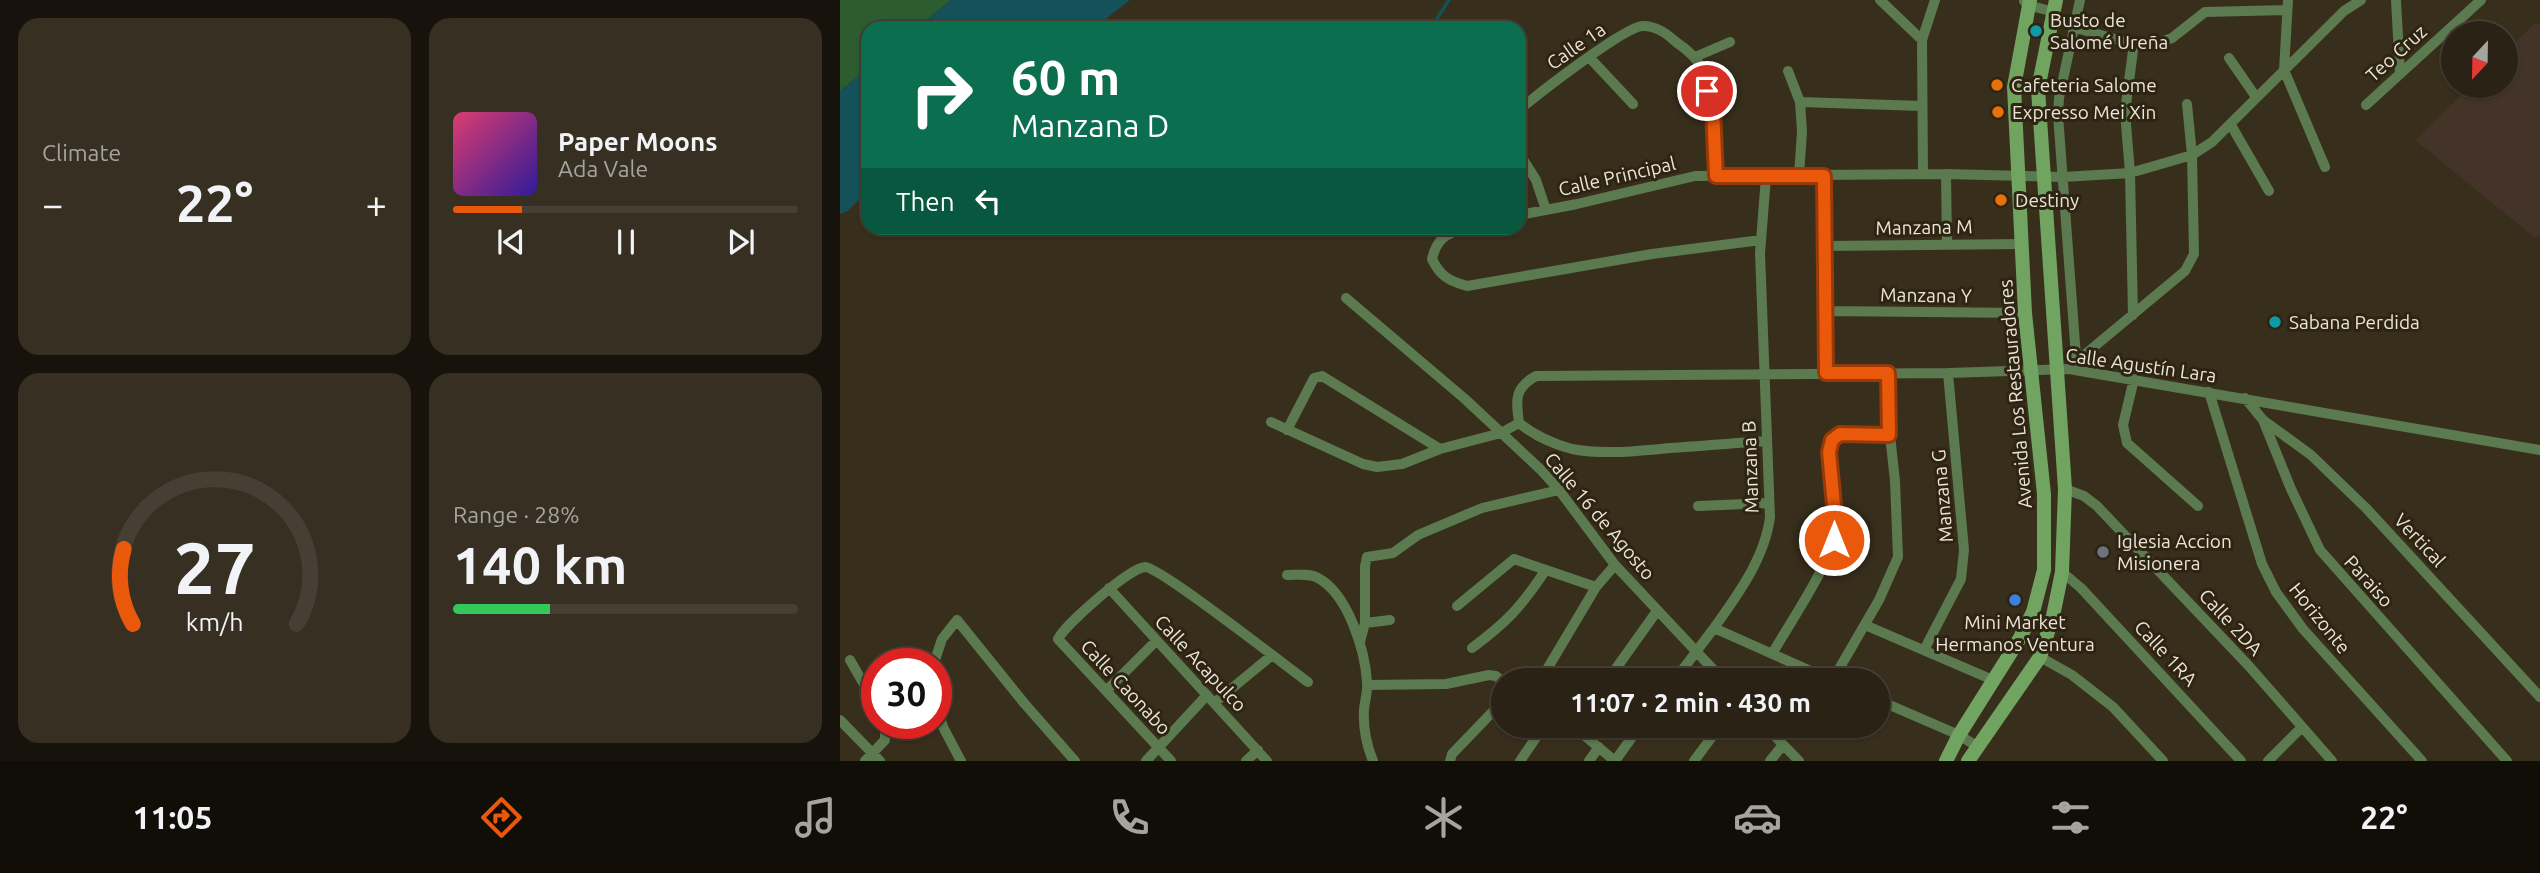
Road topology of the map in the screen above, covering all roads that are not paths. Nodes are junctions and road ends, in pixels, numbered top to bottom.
1 (1880, 0) edge
2 (1935, 0) edge
3 (2080, 0) edge
4 (2361, 0) edge
5 (2396, 0) edge
6 (2481, 0) edge
7 (2027, 2) edge
8 (2288, 5) edge
9 (2055, 6) edge
10 (2207, 6) edge
11 (2344, 6) edge
12 (2073, 27) junction
13 (1922, 40) junction
14 (1730, 42) dead end
15 (2134, 43) junction
16 (1589, 57) junction
17 (1695, 57) junction
18 (2229, 58) dead end
19 (2284, 70) junction
20 (1788, 71) dead end
21 (2400, 74) junction
22 (2256, 97) junction
23 (1800, 102) junction
24 (1633, 104) dead end
25 (2187, 104) dead end
26 (2366, 104) dead end
27 (1526, 105) edge
28 (1922, 106) junction
29 (2231, 125) junction
30 (2192, 155) junction
31 (1526, 164) edge
32 (2325, 167) dead end
33 (2130, 173) junction
34 (1923, 174) junction
35 (1946, 174) junction
36 (1716, 176) junction
37 (1799, 176) junction
38 (1824, 176) junction
39 (1766, 177) junction
40 (2018, 177) junction
41 (2043, 177) junction
42 (2063, 177) junction
43 (2269, 191) dead end
44 (1546, 210) junction
45 (1526, 214) edge
46 (1444, 235) edge
47 (1761, 240) junction
48 (1947, 244) junction
49 (2023, 244) junction
50 (1825, 246) junction
51 (1346, 298) dead end
52 (1825, 311) junction
53 (2025, 313) junction
54 (2133, 315) junction
55 (2077, 366) junction
56 (2032, 370) junction
57 (2056, 370) junction
58 (1763, 373) junction
59 (1826, 373) junction
60 (1888, 373) junction
61 (1948, 373) junction
62 (2134, 379) junction
63 (2209, 392) junction
64 (2245, 398) junction
65 (2263, 420) junction
66 (1271, 422) dead end
67 (1519, 423) junction
68 (1287, 430) junction
69 (1501, 433) junction
70 (1889, 435) junction
71 (1768, 442) junction
72 (1440, 449) junction
73 (2540, 450) edge
74 (1559, 489) junction
75 (2065, 489) junction
76 (1769, 503) junction
77 (1698, 506) dead end
78 (2198, 506) dead end
79 (1615, 565) junction
80 (1545, 571) junction
81 (2062, 572) junction
82 (1287, 575) dead end
83 (1596, 587) junction
84 (1109, 588) junction
85 (1457, 606) dead end
86 (1657, 611) junction
87 (1390, 620) dead end
88 (1365, 623) junction
89 (1865, 625) junction
90 (1714, 628) junction
91 (1156, 641) junction
92 (1360, 642) junction
93 (939, 648) edge
94 (1472, 648) dead end
95 (1924, 650) junction
96 (1696, 651) junction
97 (1772, 654) junction
98 (1271, 656) junction
99 (2040, 657) junction
100 (850, 660) dead end
101 (1548, 668) edge
102 (1616, 668) edge
103 (1684, 668) edge
104 (1712, 668) edge
105 (1804, 668) edge
106 (1840, 668) edge
107 (1491, 676) edge
108 (861, 679) edge
109 (1993, 680) junction
110 (1308, 682) dead end
111 (1367, 685) junction
112 (1106, 691) junction
113 (2540, 697) edge
114 (1210, 699) junction
115 (1890, 705) edge
116 (1491, 713) edge
117 (840, 720) edge
118 (2302, 727) junction
119 (1959, 735) junction
120 (1536, 738) edge
121 (1588, 738) edge
122 (1631, 738) edge
123 (1711, 738) edge
124 (1776, 738) edge
125 (885, 739) edge
126 (949, 739) edge
127 (1783, 745) junction
128 (1598, 747) junction
129 (1978, 747) junction
130 (1159, 748) junction
131 (1258, 750) junction
132 (872, 758) edge
133 (961, 761) edge
134 (1076, 761) edge
135 (1146, 761) edge
136 (1171, 761) edge
137 (1247, 761) edge
138 (1267, 761) edge
139 (1373, 761) edge
140 (1450, 761) edge
141 (1520, 761) edge
142 (1589, 761) edge
143 (1615, 761) edge
144 (1694, 761) edge
145 (1770, 761) edge
146 (1799, 761) edge
147 (1946, 761) edge
148 (1968, 761) edge
149 (2163, 761) edge
150 (2241, 761) edge
151 (2268, 761) edge
152 (2332, 761) edge
153 (2422, 761) edge
154 (2507, 761) edge

1 - 13 street
2 - 13 street
3 - 12 street
4 - 11 street, Calle Principal
5 - 21 street
6 - 21 street, Teo Cruz
7 - 9 street
7 - 40 street, Avenida Los Restauradores
8 - 10 street
8 - 19 street
9 - 41 street
10 - 15 street
11 - 19 street, Calle Principal
12 - 15 street
12 - 42 street
13 - 28 street
14 - 17 street
15 - 33 street
16 - 17 street, Calle 1a
16 - 24 street
16 - 27 street, Calle 1a
17 - 36 street
18 - 22 street
19 - 22 street, Calle Principal
19 - 32 street
20 - 23 street
21 - 26 street, Teo Cruz
22 - 29 street, Calle Principal
23 - 28 street
23 - 37 street
25 - 30 street
28 - 34 street
29 - 30 street, Calle Principal
29 - 43 street
30 - 33 street, Calle Principal
30 - 54 street
31 - 44 street
33 - 42 street, Calle Principal
33 - 54 street
34 - 35 street, Calle Principal
34 - 38 street, Calle Principal
35 - 40 street, Calle Principal
35 - 48 street
36 - 39 street, Calle Principal
36 - 44 street, Calle Principal
37 - 38 street, Calle Principal
37 - 39 street, Calle Principal
38 - 50 street
39 - 47 street, Manzana B
40 - 41 street, Calle Principal
40 - 49 street, Avenida Los Restauradores
41 - 42 street, Calle Principal
41 - 57 street
42 - 55 street
44 - 45 street, Calle Principal
46 - 47 street
47 - 58 street, Manzana B
48 - 49 street, Manzana M
48 - 50 street, Manzana M
49 - 53 street, Avenida Los Restauradores
50 - 52 street
51 - 69 street, Calle 16 de Agosto
52 - 53 street, Manzana Y
52 - 59 street
53 - 56 street, Avenida Los Restauradores
54 - 55 street
55 - 57 street, Calle Agustín Lara
55 - 62 street, Calle Agustín Lara
56 - 57 street, Calle Agustín Lara
56 - 61 street, Calle Agustín Lara
56 - 109 street, Avenida Los Restauradores
57 - 75 street
58 - 59 street, Calle Agustín Lara
58 - 67 street, Calle Agustín Lara
58 - 71 street, Manzana B
59 - 60 street, Calle Agustín Lara
60 - 61 street, Calle Agustín Lara
60 - 70 street
61 - 95 street, Manzana G
62 - 63 street, Calle Agustín Lara
62 - 78 street
63 - 64 street, Calle Agustín Lara
63 - 153 street, Horizonte
64 - 65 street, Paraiso
64 - 73 street, Calle Agustín Lara
65 - 113 street, Vertical
65 - 154 street, Paraiso
66 - 68 street
67 - 69 street
67 - 71 street
68 - 72 street
68 - 72 street
69 - 72 street
69 - 74 street, Calle 16 de Agosto
70 - 89 street
70 - 97 street
71 - 76 street, Manzana B
74 - 79 street, Calle 16 de Agosto
74 - 88 street
75 - 81 street
75 - 118 street, Calle 2DA
76 - 77 street
76 - 90 street, Manzana B
79 - 83 street
79 - 86 street, Calle 16 de Agosto
80 - 83 street
80 - 85 street
80 - 94 street
81 - 99 street
81 - 150 street, Calle 1RA
82 - 92 street
83 - 101 street
84 - 91 street, Calle Acapulco
84 - 98 street
84 - 112 street, Calle Caonabo
86 - 96 street, Calle 16 de Agosto
86 - 102 street
87 - 88 street
88 - 92 street
89 - 95 street
89 - 106 street
90 - 96 street, Manzana B
90 - 97 street
91 - 112 street
91 - 114 street, Calle Acapulco
92 - 111 street
93 - 134 street
95 - 109 street
96 - 103 street, Manzana B
96 - 104 street, Calle 16 de Agosto
97 - 105 street
98 - 110 street
98 - 114 street
99 - 129 street
99 - 149 street
100 - 108 street
107 - 111 street
109 - 119 street, Avenida Los Restauradores
111 - 139 street
112 - 130 street, Calle Caonabo
114 - 130 street
114 - 131 street, Calle Acapulco
115 - 119 street
116 - 140 street
117 - 132 street
118 - 151 street
118 - 152 street, Calle 2DA
119 - 129 street
119 - 147 street, Avenida Los Restauradores
120 - 141 street
121 - 128 street
122 - 143 street
123 - 144 street
124 - 127 street
125 - 132 street
126 - 133 street
127 - 145 street
127 - 146 street
128 - 142 street
128 - 143 street
129 - 148 street
130 - 135 street
130 - 136 street, Calle Caonabo
131 - 137 street
131 - 138 street, Calle Acapulco

